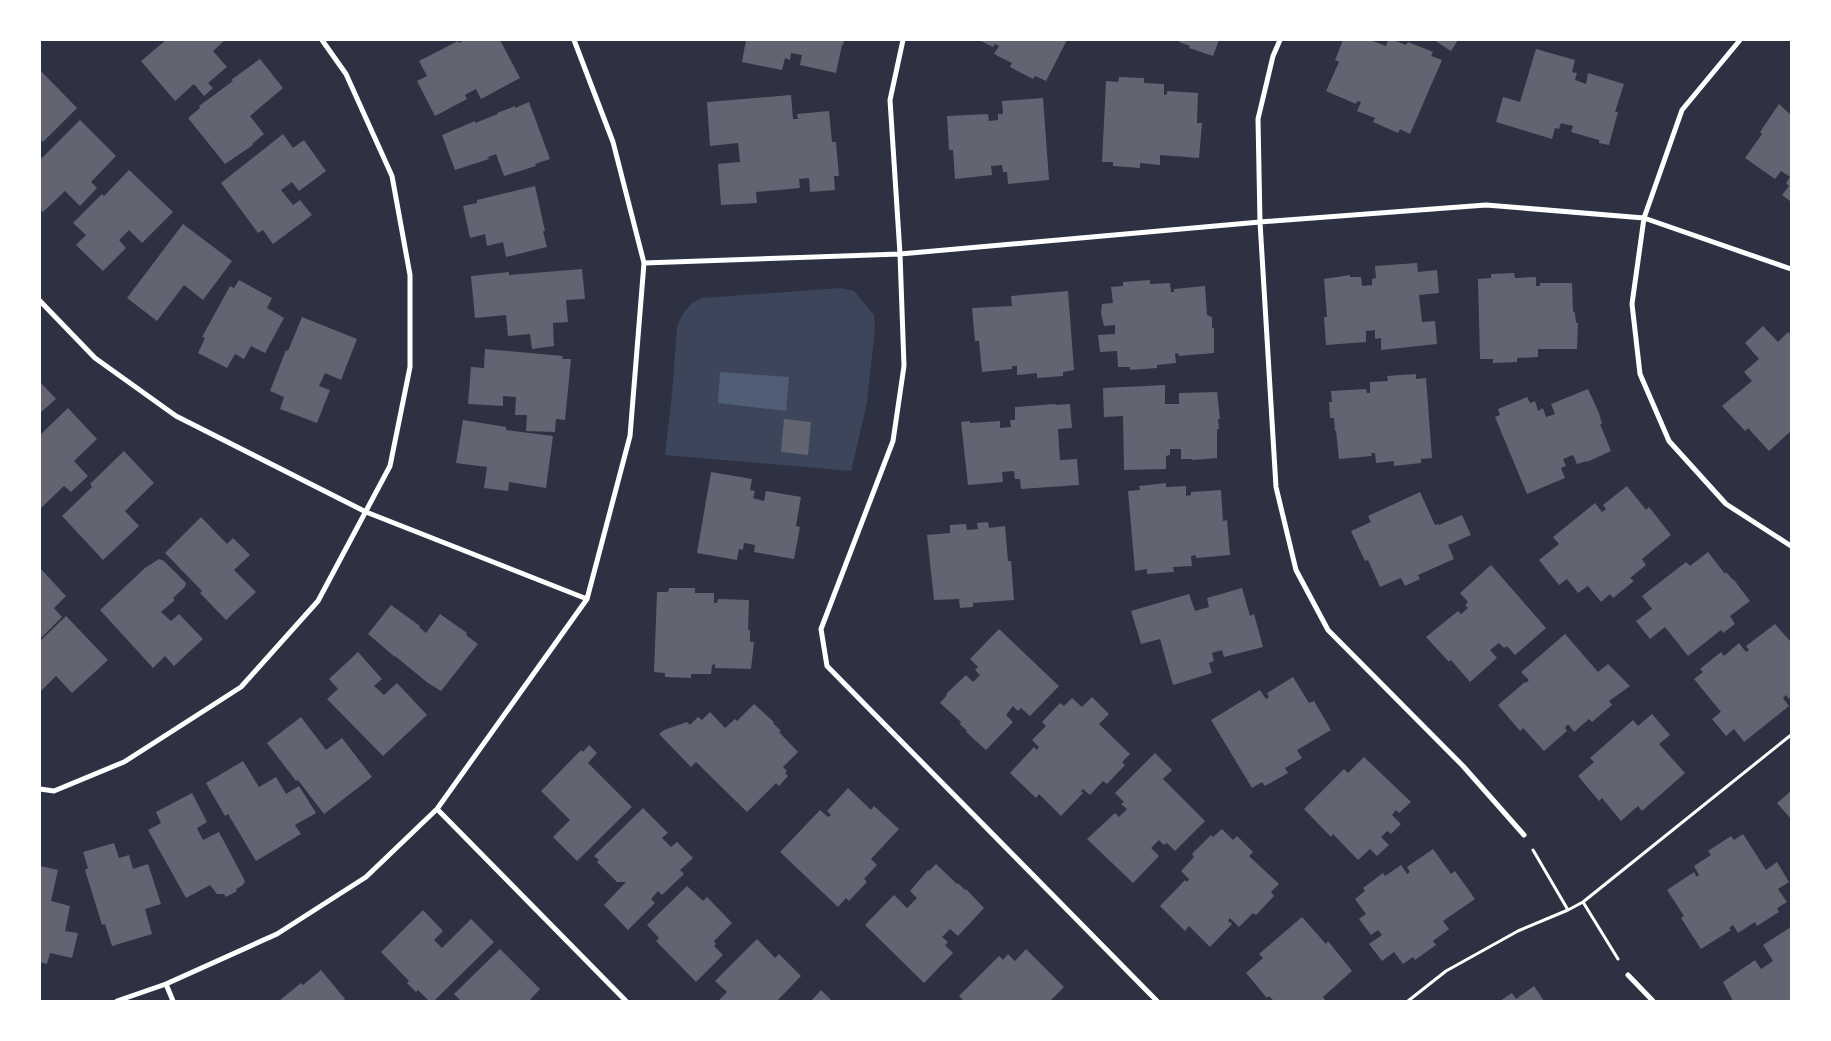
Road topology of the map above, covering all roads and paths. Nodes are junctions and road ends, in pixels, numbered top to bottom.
1 (322, 40) edge
2 (574, 40) edge
3 (903, 40) edge
4 (1280, 40) edge
5 (1740, 40) edge
6 (1644, 218) junction
7 (1260, 222) junction
8 (900, 254) junction
9 (644, 263) junction
10 (1791, 269) edge
11 (40, 300) edge
12 (366, 512) junction
13 (1791, 546) edge
14 (587, 599) junction
15 (1791, 735) edge
16 (40, 789) edge
17 (437, 809) junction
18 (1524, 835) joint
19 (1583, 902) junction
20 (1568, 910) junction
21 (1628, 975) joint
22 (166, 984) junction
23 (117, 1001) edge
24 (173, 1001) edge
25 (626, 1001) edge
26 (1157, 1001) edge
27 (1408, 1001) edge
28 (1653, 1001) edge

1 - 12 street
2 - 9 street
3 - 8 street
4 - 7 street
5 - 6 street
6 - 7 street
6 - 10 street
6 - 13 street
7 - 8 street
7 - 18 street
8 - 9 street
8 - 26 street
9 - 14 street
11 - 12 street
12 - 14 street
12 - 16 street
14 - 17 street
15 - 19 path
17 - 22 street
17 - 25 street
18 - 20 path
19 - 20 path
19 - 21 path
20 - 27 path
21 - 28 street
22 - 23 street
22 - 24 street

